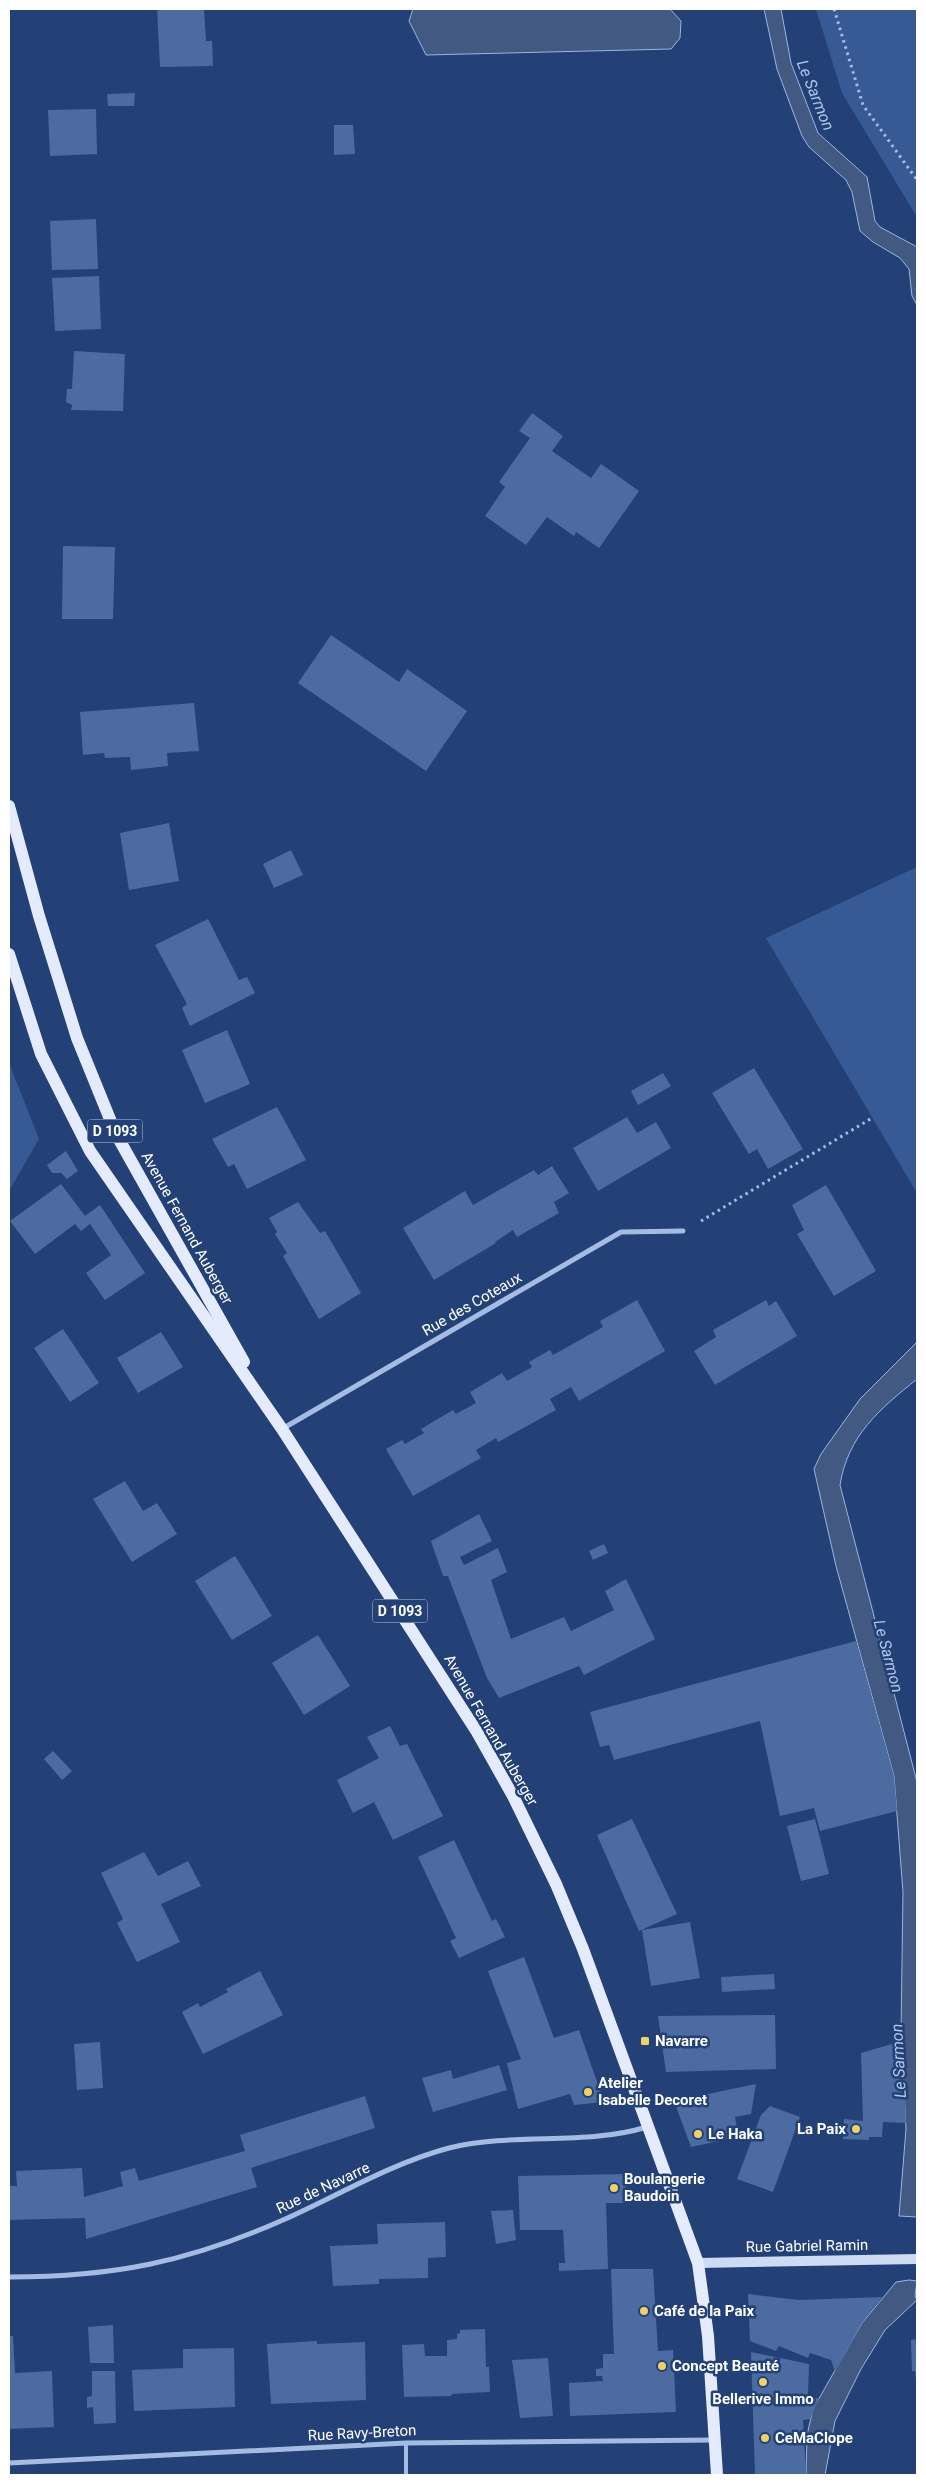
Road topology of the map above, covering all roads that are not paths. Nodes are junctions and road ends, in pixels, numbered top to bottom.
1 (9, 806) edge
2 (9, 954) edge
3 (683, 1232) road end
4 (282, 1429) junction
5 (648, 2127) junction
6 (917, 2259) edge
7 (698, 2262) junction
8 (9, 2278) edge
9 (716, 2440) junction
10 (406, 2444) junction
11 (9, 2463) edge
12 (406, 2475) edge
13 (717, 2475) edge

1 - 4 main road, Avenue Fernand Auberger / D 1093
2 - 4 main road, Avenue Fernand Auberger / D 1093
3 - 4 street, Rue des Coteaux
4 - 5 main road, Avenue Fernand Auberger / D 1093
5 - 7 main road, D 1093
5 - 8 street, Rue de Navarre
6 - 7 street, Rue Gabriel Ramin
7 - 9 main road, D 1093
9 - 10 street, Rue Ravy-Breton
9 - 13 main road, D 1093
10 - 11 street, Rue Ravy-Breton
10 - 12 lane

